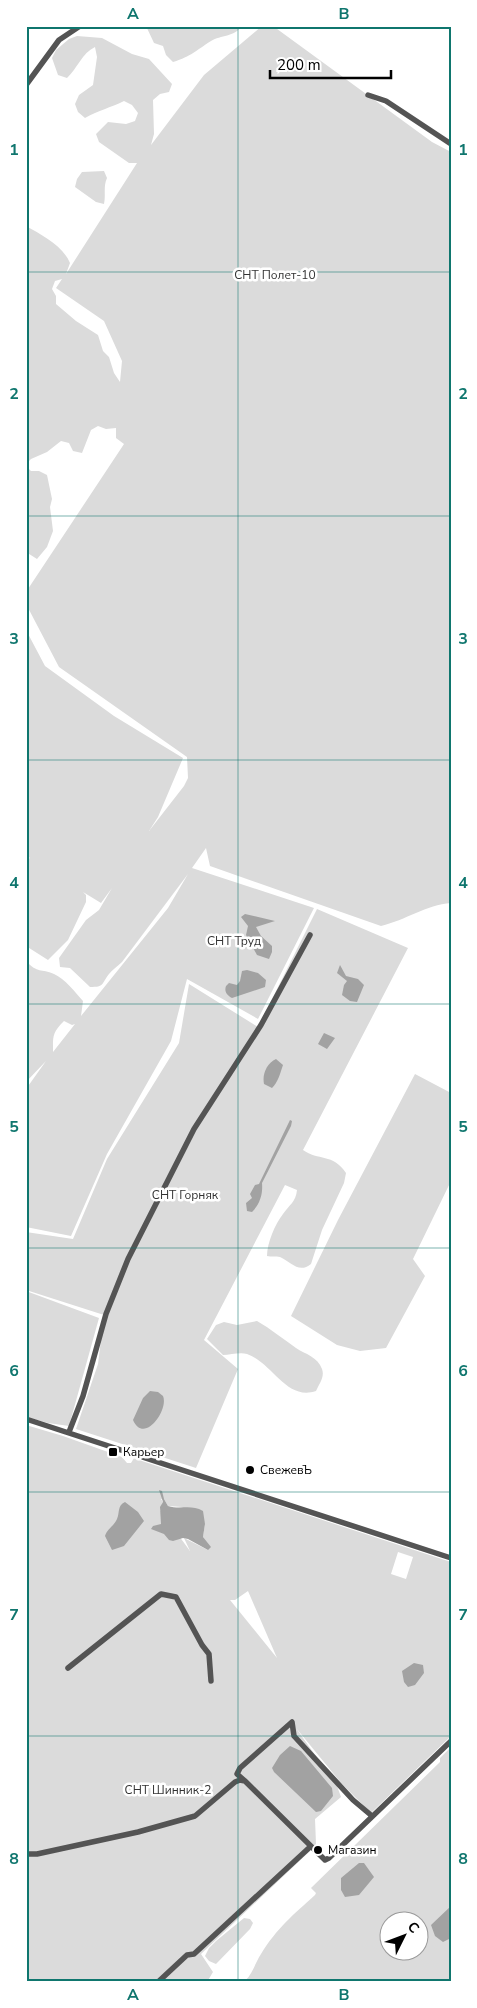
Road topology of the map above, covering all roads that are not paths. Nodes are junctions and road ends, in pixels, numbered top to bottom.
1 (80, 26) edge
2 (26, 85) edge
3 (368, 95) dead end
4 (451, 144) edge
5 (310, 935) dead end
6 (26, 1419) edge
7 (70, 1432) junction
8 (451, 1558) edge
9 (68, 1668) dead end
10 (211, 1681) dead end
11 (451, 1741) edge
12 (245, 1782) junction
13 (372, 1816) junction
14 (310, 1847) junction
15 (26, 1854) edge
16 (158, 1982) edge

1 - 2 street
3 - 4 street
5 - 7 street
6 - 7 street
7 - 8 street
9 - 10 street
11 - 13 street
12 - 13 street
12 - 14 street
12 - 15 street
13 - 14 street
14 - 16 street

